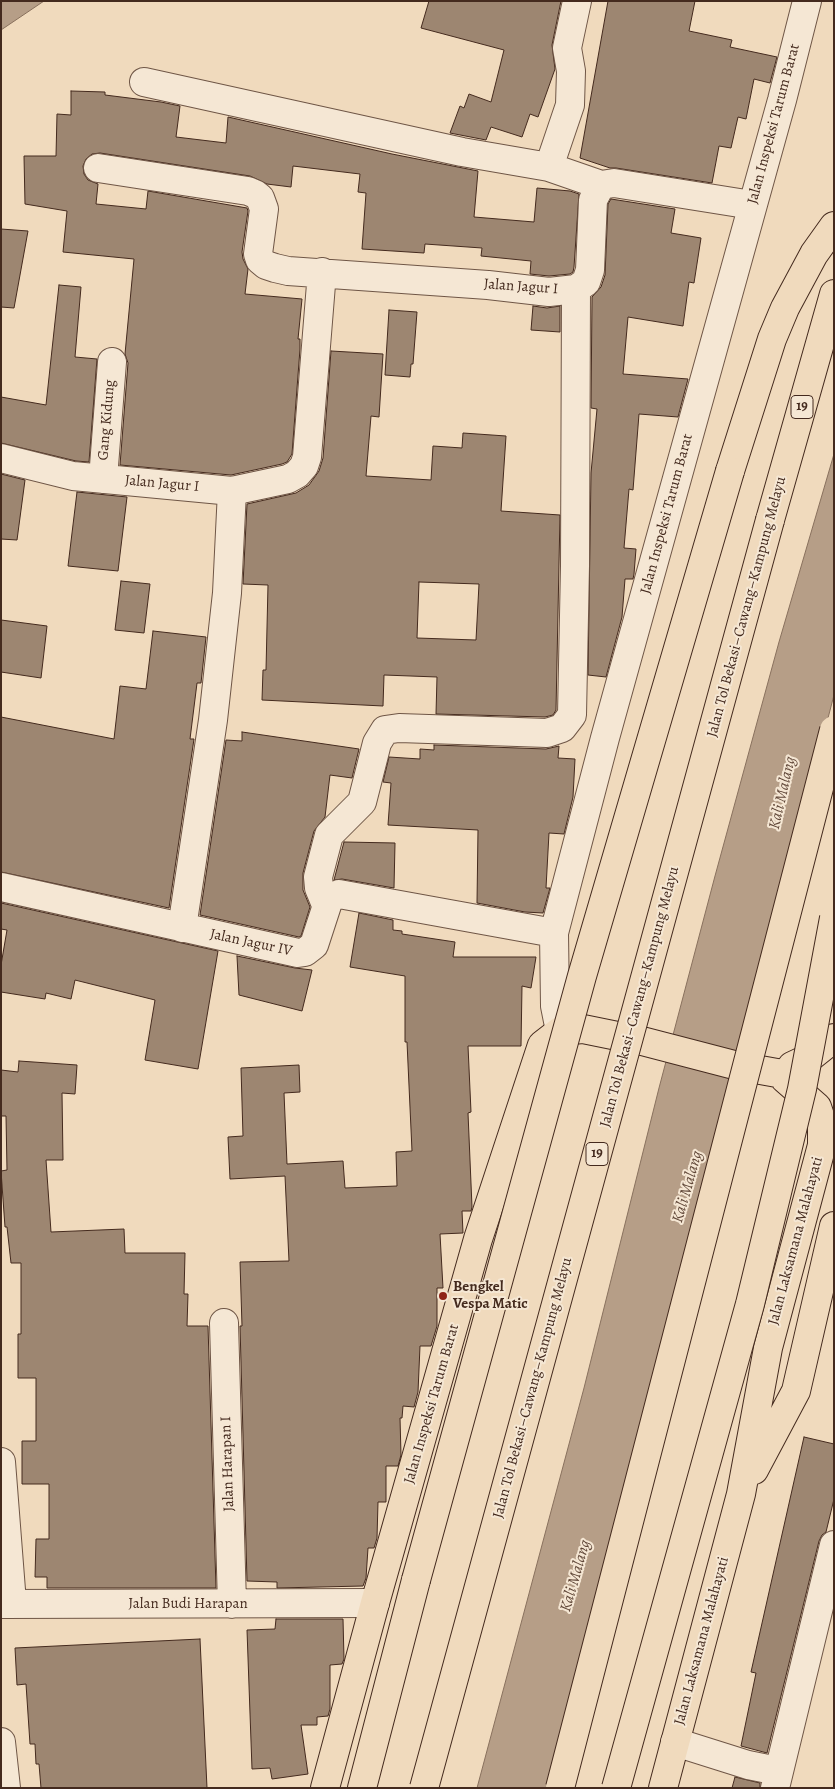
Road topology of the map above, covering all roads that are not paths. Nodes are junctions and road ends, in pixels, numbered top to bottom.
1 (577, 1) edge
2 (807, 1) edge
3 (144, 82) dead end
4 (549, 167) junction
5 (98, 168) dead end
6 (601, 185) junction
7 (752, 205) junction
8 (834, 226) edge
9 (322, 272) junction
10 (576, 289) junction
11 (834, 294) edge
12 (112, 362) dead end
13 (1, 458) edge
14 (103, 479) junction
15 (232, 491) junction
16 (562, 728) junction
17 (834, 730) edge
18 (605, 738) junction
19 (1, 887) edge
20 (326, 905) junction
21 (834, 918) edge
22 (182, 928) junction
23 (554, 933) junction
24 (560, 1031) junction
25 (834, 1038) edge
26 (777, 1073) junction
27 (834, 1226) edge
28 (224, 1323) dead end
29 (1, 1462) edge
30 (741, 1494) junction
31 (834, 1545) edge
32 (375, 1603) junction
33 (7, 1604) edge
34 (232, 1604) junction
35 (1, 1742) edge
36 (675, 1742) junction
37 (777, 1780) edge
38 (6, 1788) edge
39 (326, 1788) edge
40 (362, 1788) edge
41 (424, 1788) edge
42 (560, 1788) edge
43 (616, 1788) edge
44 (663, 1788) edge

1 - 4 street
2 - 7 street, Jalan Inspeksi Tarum Barat
3 - 4 street
4 - 6 street
5 - 9 street, Jalan Jagur I
6 - 7 street
6 - 10 street, Jalan Jagur I
7 - 18 street, Jalan Inspeksi Tarum Barat
8 - 40 main road, bridge
9 - 10 street, Jalan Jagur I
9 - 15 street, Jalan Jagur I
10 - 16 street
11 - 41 main road, Jalan Tol Bekasi–Cawang–Kampung Melayu / 19, bridge
12 - 14 street, Gang Kidung
13 - 14 street, Jalan Jagur I
14 - 15 street, Jalan Jagur I
15 - 22 street
16 - 18 street
16 - 20 street
17 - 42 main road, bridge
18 - 23 street, Jalan Inspeksi Tarum Barat
19 - 22 street, Jalan Jagur IV
20 - 22 street, Jalan Jagur IV
20 - 23 street
21 - 43 main road, bridge
23 - 24 street, Jalan Inspeksi Tarum Barat
24 - 26 main road
24 - 32 main road, Jalan Inspeksi Tarum Barat
25 - 26 main road
26 - 30 main road, Jalan Laksamana Malahayati
27 - 30 main road, Jalan Laksamana Malahayati
28 - 34 street, Jalan Harapan I
29 - 33 street
30 - 36 main road, Jalan Laksamana Malahayati
31 - 37 street
32 - 34 street, Jalan Budi Harapan
32 - 39 main road, Jalan Inspeksi Tarum Barat
33 - 34 street, Jalan Budi Harapan
35 - 38 street
36 - 37 street
36 - 44 main road, Jalan Laksamana Malahayati

